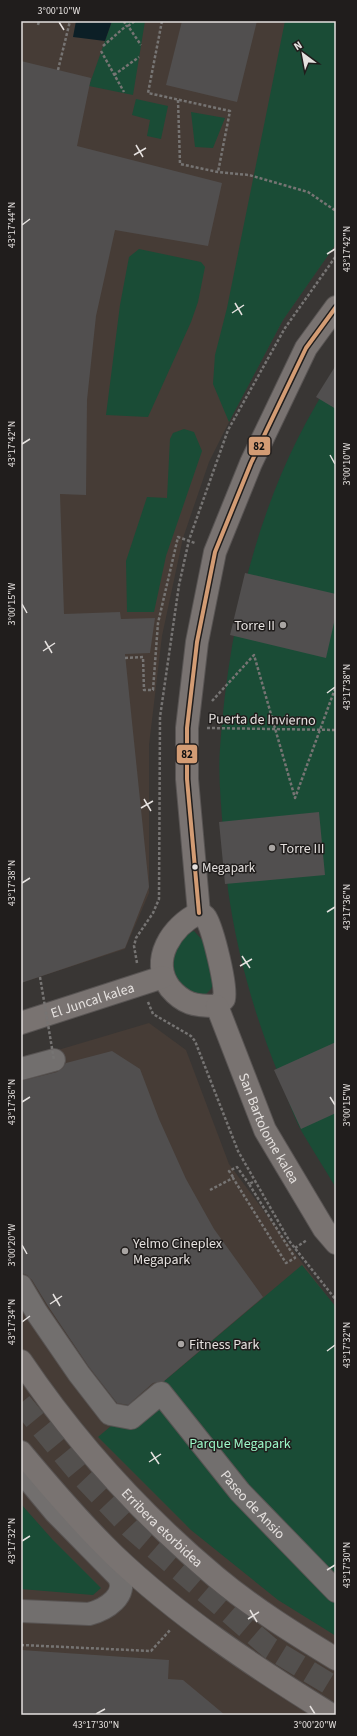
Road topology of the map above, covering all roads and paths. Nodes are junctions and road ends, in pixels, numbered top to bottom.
1 (39, 21) edge
2 (70, 21) edge
3 (124, 21) edge
4 (135, 21) edge
5 (162, 21) edge
6 (38, 25) dead end
7 (127, 26) junction
8 (141, 45) dead end
9 (103, 46) dead end
10 (101, 51) dead end
11 (139, 57) dead end
12 (58, 70) dead end
13 (114, 75) junction
14 (124, 92) dead end
15 (178, 100) junction
16 (218, 172) junction
17 (336, 211) edge
18 (336, 256) edge
19 (336, 307) edge
20 (189, 540) junction
21 (215, 552) junction
22 (125, 658) dead end
23 (336, 686) edge
24 (187, 728) junction
25 (275, 729) junction
26 (320, 730) junction
27 (336, 730) edge
28 (199, 912) junction
29 (40, 977) dead end
30 (163, 977) junction
31 (143, 983) junction
32 (217, 1006) junction
33 (21, 1023) edge
34 (54, 1060) joint
35 (21, 1069) edge
36 (233, 1178) junction
37 (255, 1181) junction
38 (249, 1184) junction
39 (210, 1190) dead end
40 (336, 1243) edge
41 (21, 1286) edge
42 (336, 1300) edge
43 (21, 1361) edge
44 (21, 1452) edge
45 (21, 1471) edge
46 (336, 1591) edge
47 (21, 1611) edge
48 (165, 1636) dead end
49 (21, 1644) edge
50 (336, 1659) edge
51 (332, 1715) edge

1 - 6 path
2 - 12 path
3 - 7 path
4 - 7 path
5 - 15 path
7 - 8 path
7 - 9 path
10 - 13 path
11 - 13 path
13 - 14 path
15 - 16 path
15 - 16 path
16 - 17 path
18 - 20 path
19 - 21 street
20 - 21 path
20 - 22 path
20 - 31 path
21 - 24 street
23 - 26 path
24 - 25 path, Puerta de Invierno
24 - 25 path
24 - 28 street
25 - 26 path, Puerta de Invierno
25 - 26 path
26 - 27 path, Puerta de Invierno
28 - 30 street
28 - 32 street
29 - 34 path, bridge
30 - 31 street, El Juncal kalea
30 - 32 street
31 - 33 street, El Juncal kalea
31 - 37 path
32 - 40 street, San Bartolome kalea
34 - 35 street
36 - 38 path
36 - 38 path
36 - 39 path
37 - 38 path
37 - 42 path
41 - 46 street, Paseo de Ansio
43 - 50 street, Erribera etorbidea
44 - 51 street
45 - 47 street
48 - 49 path

